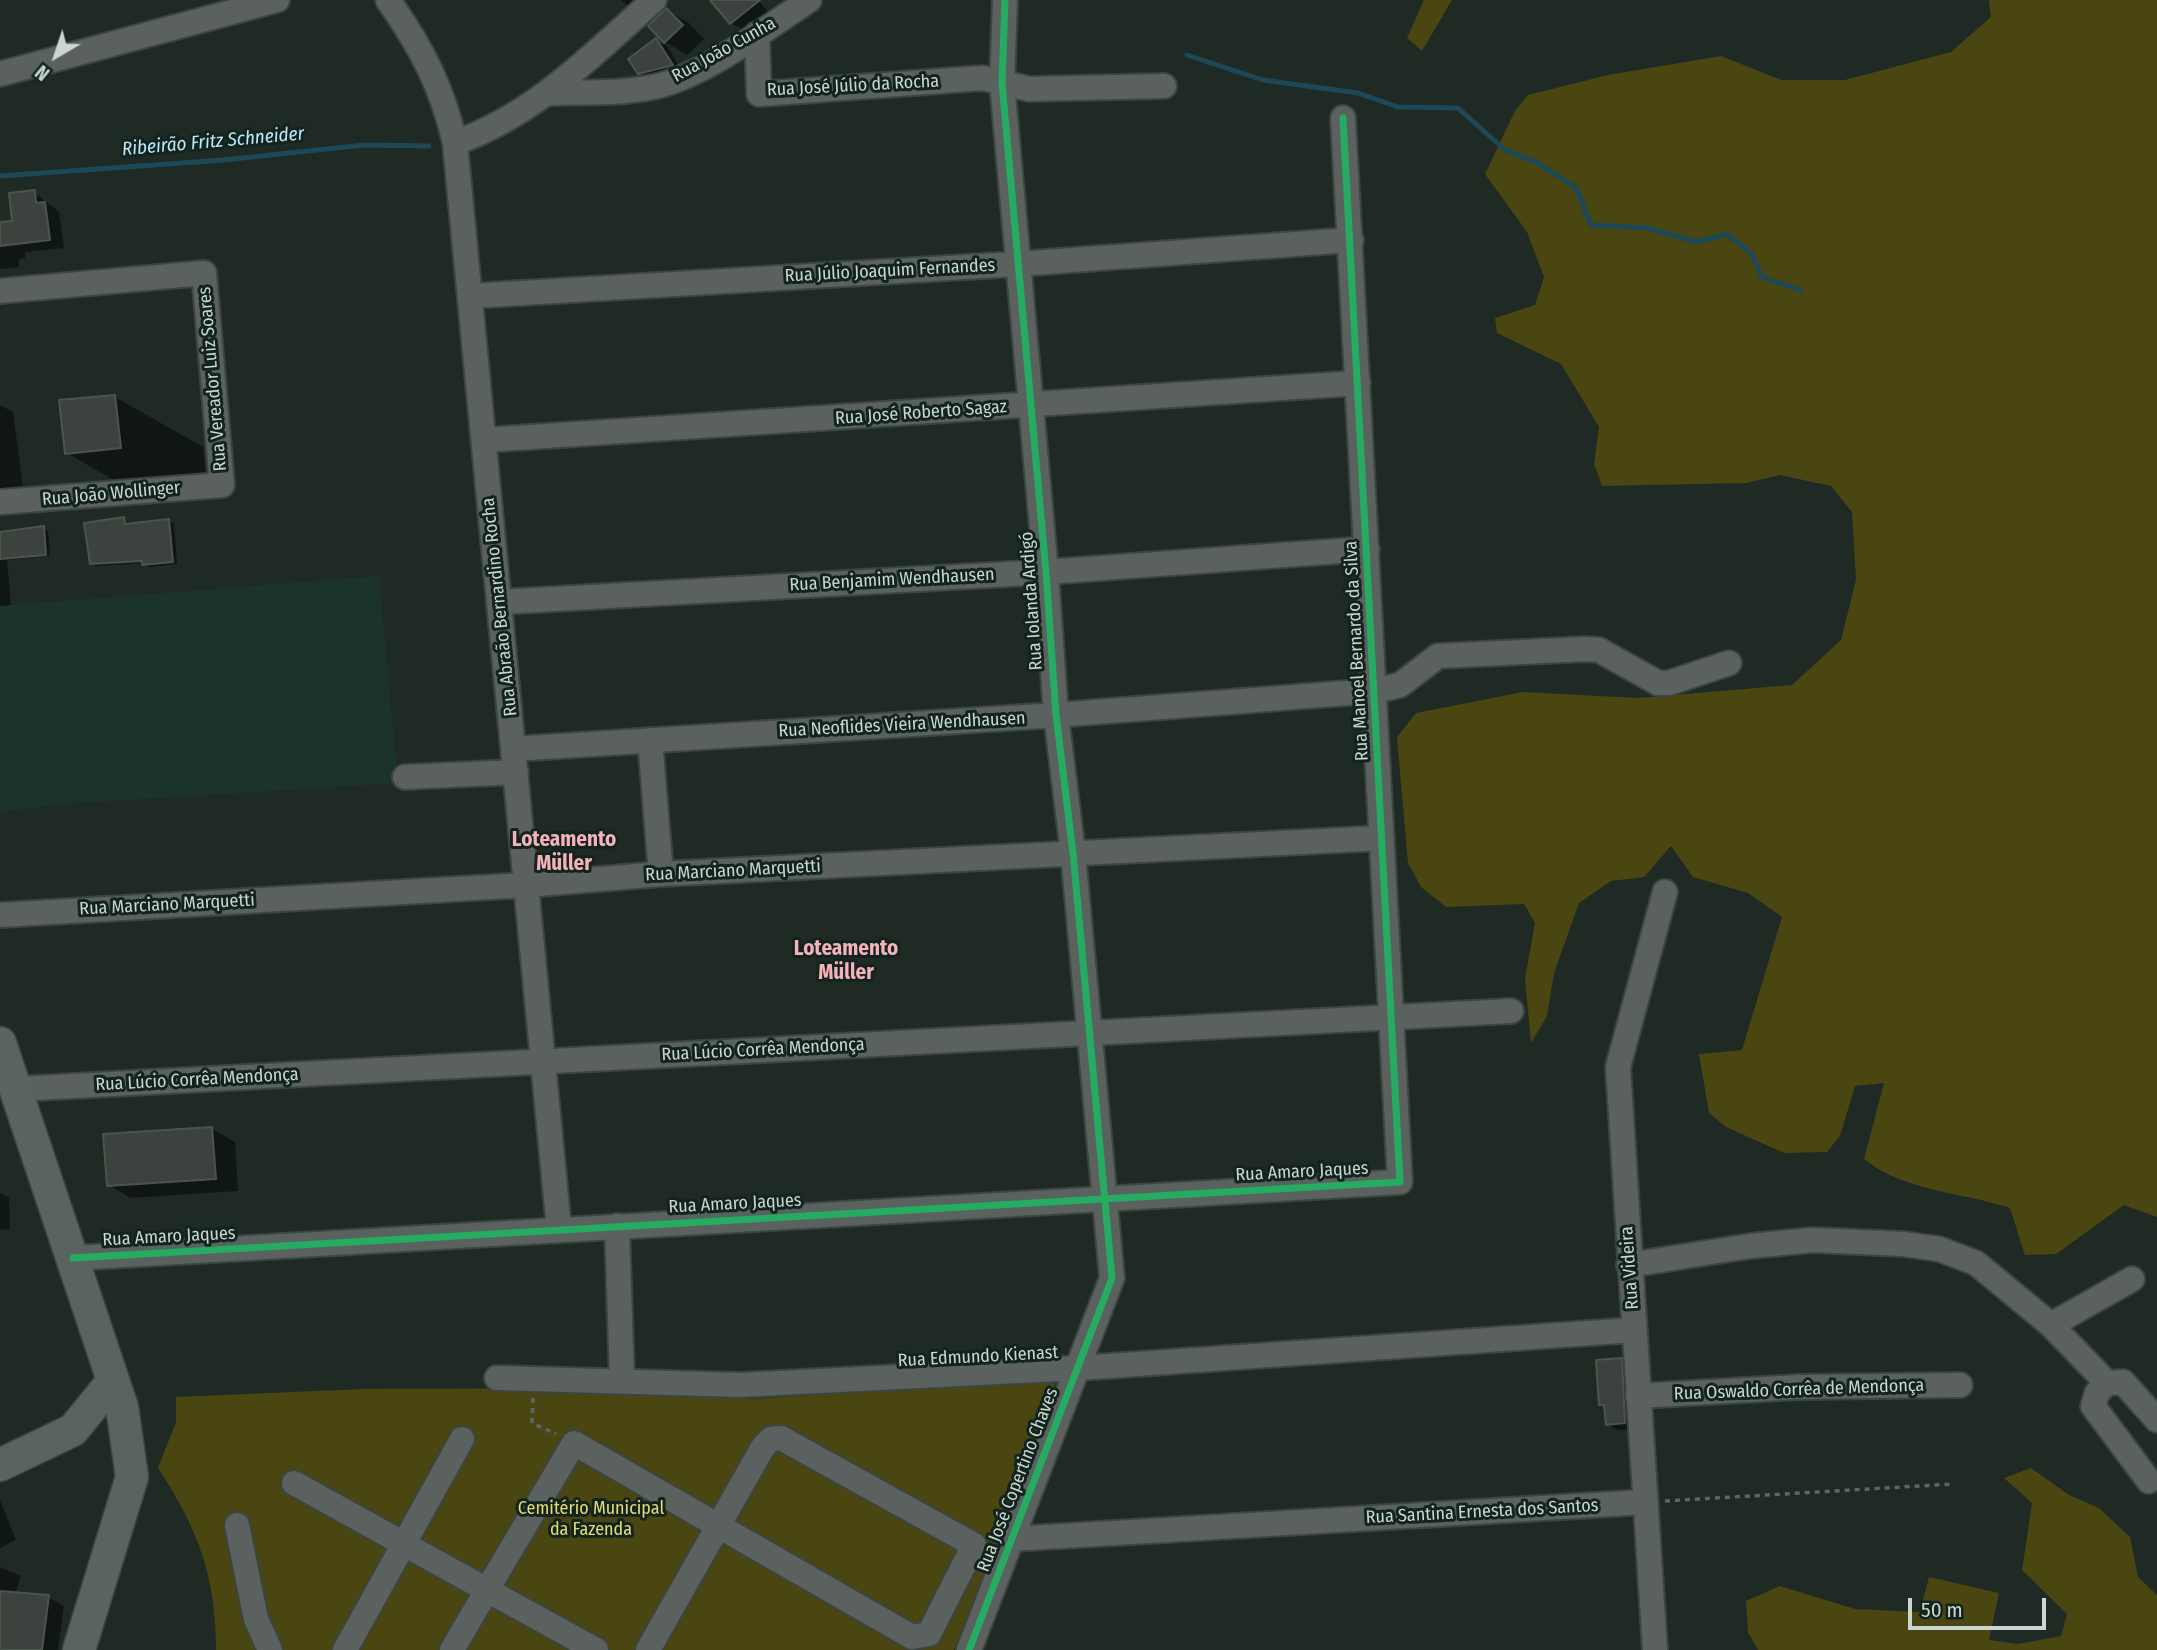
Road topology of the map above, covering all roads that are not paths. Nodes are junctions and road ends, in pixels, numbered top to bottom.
1 (277, 0) edge
2 (388, 0) edge
3 (654, 0) edge
4 (809, 0) edge
5 (1005, 0) edge
6 (757, 34) junction
7 (0, 74) edge
8 (1002, 83) junction
9 (1164, 86) dead end
10 (550, 93) junction
11 (1343, 118) dead end
12 (455, 143) junction
13 (1351, 240) junction
14 (1017, 264) junction
15 (0, 291) edge
16 (470, 296) junction
17 (1358, 383) junction
18 (1031, 406) junction
19 (484, 440) junction
20 (222, 485) joint
21 (0, 502) edge
22 (1367, 549) junction
23 (1046, 572) junction
24 (499, 602) junction
25 (1729, 663) dead end
26 (1374, 691) junction
27 (1056, 715) junction
28 (650, 740) junction
29 (515, 761) junction
30 (405, 777) dead end
31 (1382, 838) junction
32 (1073, 853) junction
33 (661, 874) junction
34 (526, 885) junction
35 (1665, 892) dead end
36 (0, 915) edge
37 (1511, 1011) dead end
38 (1391, 1017) junction
39 (1090, 1033) junction
40 (0, 1043) edge
41 (541, 1062) junction
42 (16, 1089) junction
43 (1400, 1182) joint
44 (1105, 1198) junction
45 (617, 1227) junction
46 (559, 1229) junction
47 (73, 1258) junction
48 (1629, 1265) junction
49 (2132, 1279) dead end
50 (2051, 1325) junction
51 (1634, 1330) junction
52 (1079, 1368) junction
53 (497, 1378) dead end
54 (622, 1380) junction
55 (113, 1381) junction
56 (2107, 1383) junction
57 (1960, 1385) dead end
58 (1638, 1396) junction
59 (2157, 1420) edge
60 (73, 1430) junction
61 (127, 1431) junction
62 (462, 1439) dead end
63 (0, 1465) edge
64 (2149, 1480) dead end
65 (294, 1483) dead end
66 (1646, 1502) junction
67 (237, 1525) dead end
68 (721, 1525) junction
69 (1011, 1539) junction
70 (404, 1544) junction
71 (487, 1590) junction
72 (79, 1650) edge
73 (270, 1650) edge
74 (345, 1650) edge
75 (452, 1650) edge
76 (596, 1650) edge
77 (649, 1650) edge
78 (969, 1650) edge
79 (1655, 1650) edge

1 - 7 street
2 - 12 street, Rua Abraão Bernardino Rocha
3 - 10 street
4 - 6 street, Rua João Cunha
5 - 8 street, Rua Iolanda Ardigó
6 - 8 street, Rua José Júlio da Rocha
6 - 10 street, Rua João Cunha
8 - 9 street
8 - 14 street, Rua Iolanda Ardigó
10 - 12 street
11 - 13 street, Rua Manoel Bernardo da Silva
12 - 16 street, Rua Abraão Bernardino Rocha
13 - 14 street, Rua Júlio Joaquim Fernandes
13 - 17 street, Rua Manoel Bernardo da Silva
14 - 16 street, Rua Júlio Joaquim Fernandes
14 - 18 street, Rua Iolanda Ardigó
15 - 20 street, Rua Vereador Luiz Soares
16 - 19 street, Rua Abraão Bernardino Rocha
17 - 18 street, Rua José Roberto Sagaz
17 - 22 street, Rua Manoel Bernardo da Silva
18 - 19 street, Rua José Roberto Sagaz
18 - 23 street, Rua Iolanda Ardigó
19 - 24 street, Rua Abraão Bernardino Rocha
20 - 21 street, Rua João Wollinger
22 - 23 street, Rua Benjamim Wendhausen
22 - 26 street, Rua Manoel Bernardo da Silva
23 - 24 street, Rua Benjamim Wendhausen
23 - 27 street, Rua Iolanda Ardigó
24 - 29 street, Rua Abraão Bernardino Rocha
25 - 26 street, Rua Neoflides Vieira Wendhausen
26 - 27 street, Rua Neoflides Vieira Wendhausen
26 - 31 street, Rua Manoel Bernardo da Silva
27 - 28 street, Rua Neoflides Vieira Wendhausen
27 - 32 street, Rua Iolanda Ardigó
28 - 29 street, Rua Neoflides Vieira Wendhausen
28 - 33 street
29 - 30 street, Rua Neoflides Vieira Wendhausen
29 - 34 street, Rua Abraão Bernardino Rocha
31 - 32 street, Rua Marciano Marquetti
31 - 38 street, Rua Manoel Bernardo da Silva
32 - 33 street, Rua Marciano Marquetti
32 - 39 street, Rua Iolanda Ardigó
33 - 34 street, Rua Marciano Marquetti
34 - 36 street, Rua Marciano Marquetti
34 - 41 street, Rua Abraão Bernardino Rocha
35 - 48 street, Rua Videira
37 - 38 street, Rua Lúcio Corrêa Mendonça
38 - 39 street, Rua Lúcio Corrêa Mendonça
38 - 43 street, Rua Manoel Bernardo da Silva
39 - 41 street, Rua Lúcio Corrêa Mendonça
39 - 44 street, Rua Iolanda Ardigó
40 - 42 main road
41 - 42 street, Rua Lúcio Corrêa Mendonça
41 - 46 street, Rua Abraão Bernardino Rocha
42 - 47 main road
43 - 44 street, Rua Amaro Jaques
44 - 45 street, Rua Amaro Jaques
44 - 52 street, Rua José Copertino Chaves
45 - 46 street, Rua Amaro Jaques
45 - 54 street
46 - 47 street, Rua Amaro Jaques
47 - 55 main road
48 - 50 street
48 - 51 street, Rua Videira
49 - 50 street
50 - 56 street
51 - 52 street, Rua Edmundo Kienast
51 - 58 street, Rua Videira
52 - 54 street, Rua Edmundo Kienast
52 - 69 street, Rua José Copertino Chaves
53 - 54 street, Rua Edmundo Kienast
55 - 60 main road
55 - 61 main road
56 - 59 street
56 - 64 street
57 - 58 street, Rua Oswaldo Corrêa de Mendonça
58 - 66 street, Rua Videira
60 - 61 main road
60 - 63 main road
61 - 72 main road
62 - 70 street
65 - 70 street
66 - 69 street, Rua Santina Ernesta dos Santos
66 - 79 street, Rua Videira
67 - 73 street
68 - 68 street
68 - 71 street
68 - 77 street
69 - 78 street, Rua José Copertino Chaves
70 - 71 street
70 - 74 street
71 - 75 street
71 - 76 street

